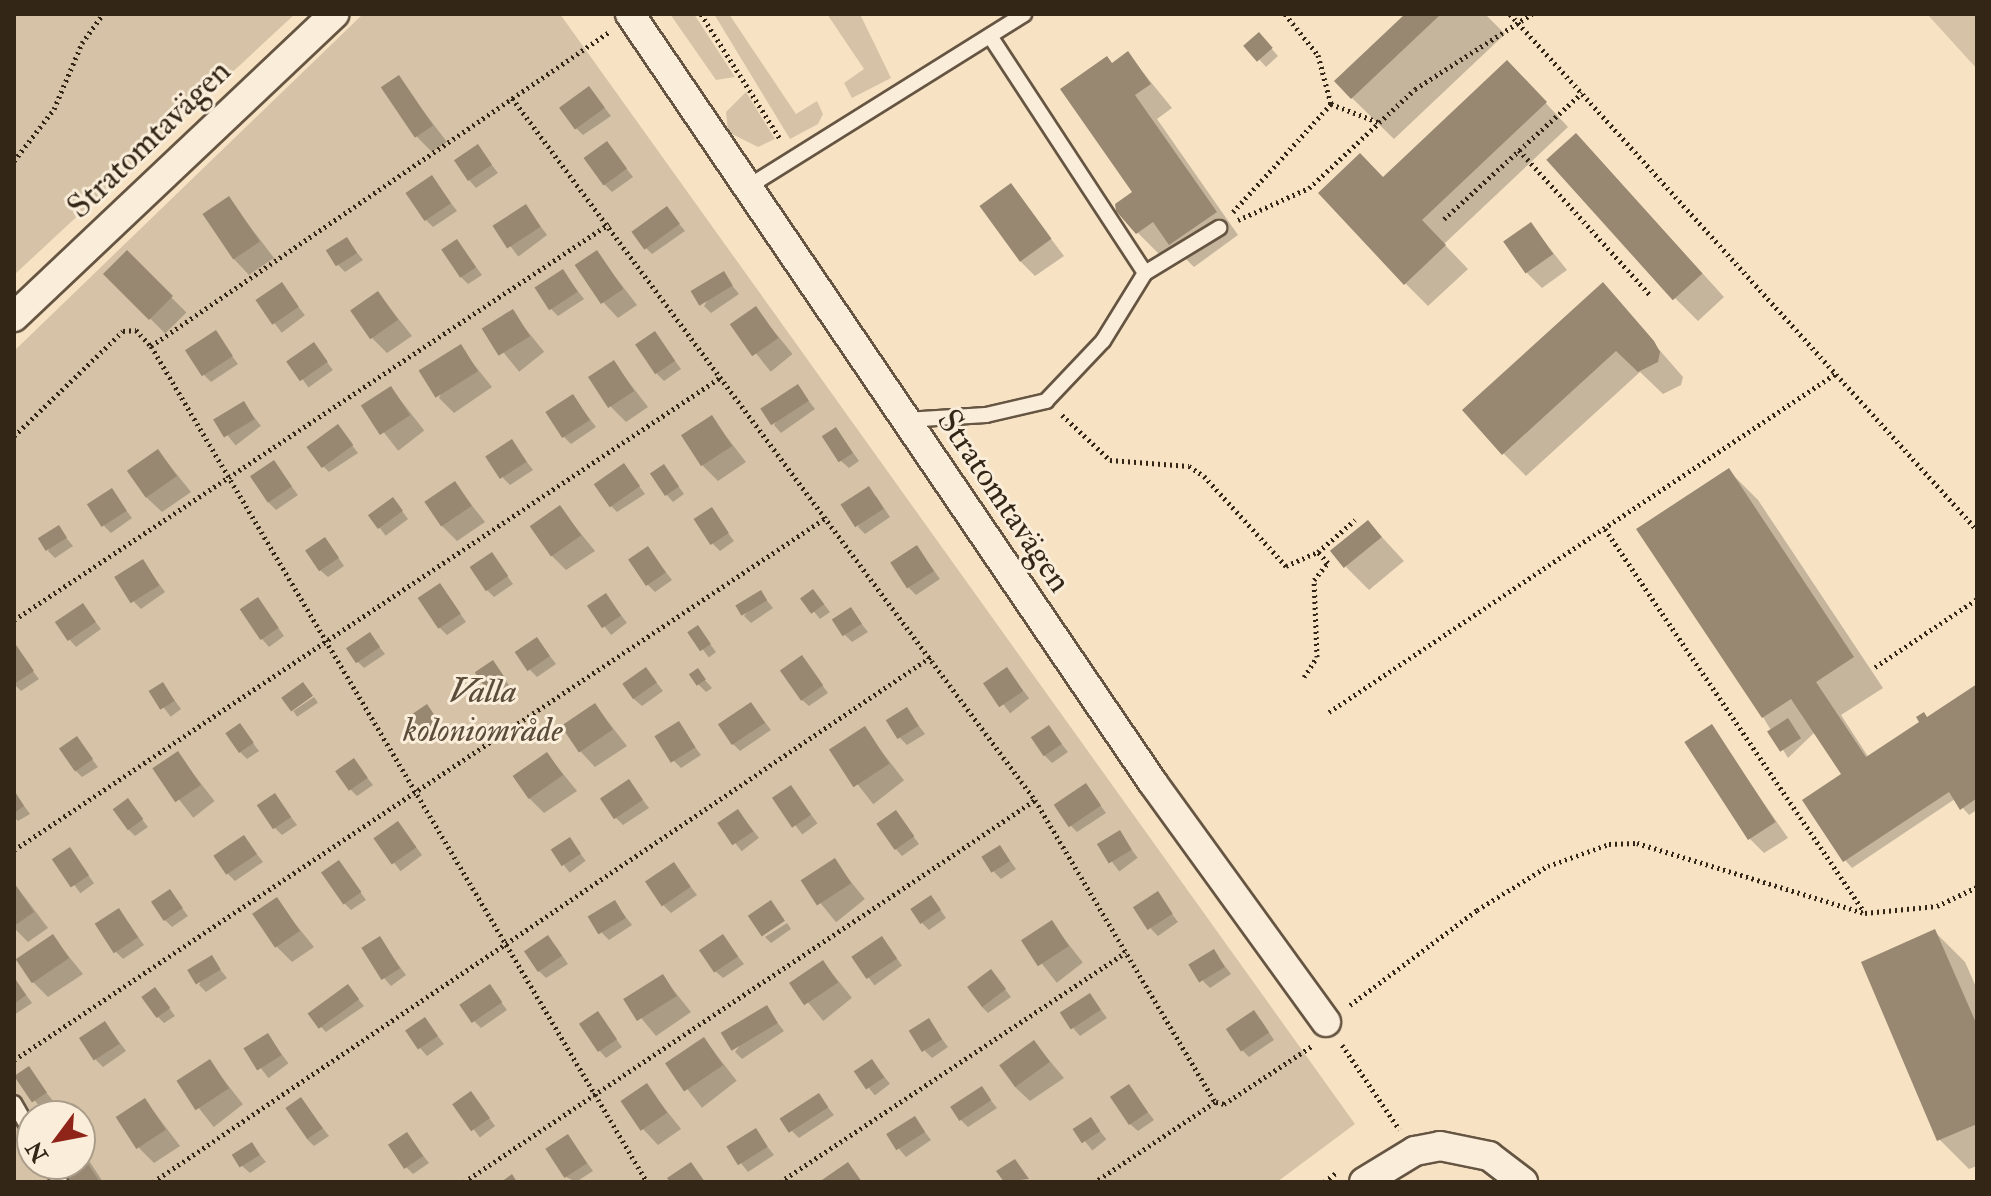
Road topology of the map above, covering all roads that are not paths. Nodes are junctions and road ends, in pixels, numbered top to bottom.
1 (334, 14) edge
2 (1024, 14) edge
3 (631, 15) edge
4 (990, 36) junction
5 (746, 188) junction
6 (1219, 228) road end
7 (1145, 273) junction
8 (14, 317) edge
9 (905, 420) junction
10 (1326, 1022) road end
11 (1364, 1182) edge
12 (1523, 1182) edge

1 - 8 street, Stratomtavägen
2 - 4 lane
3 - 5 street, Stratomtavägen
4 - 5 lane
4 - 7 lane
5 - 9 street, Stratomtavägen
6 - 7 lane
7 - 9 lane
9 - 10 street, Stratomtavägen
11 - 12 street

